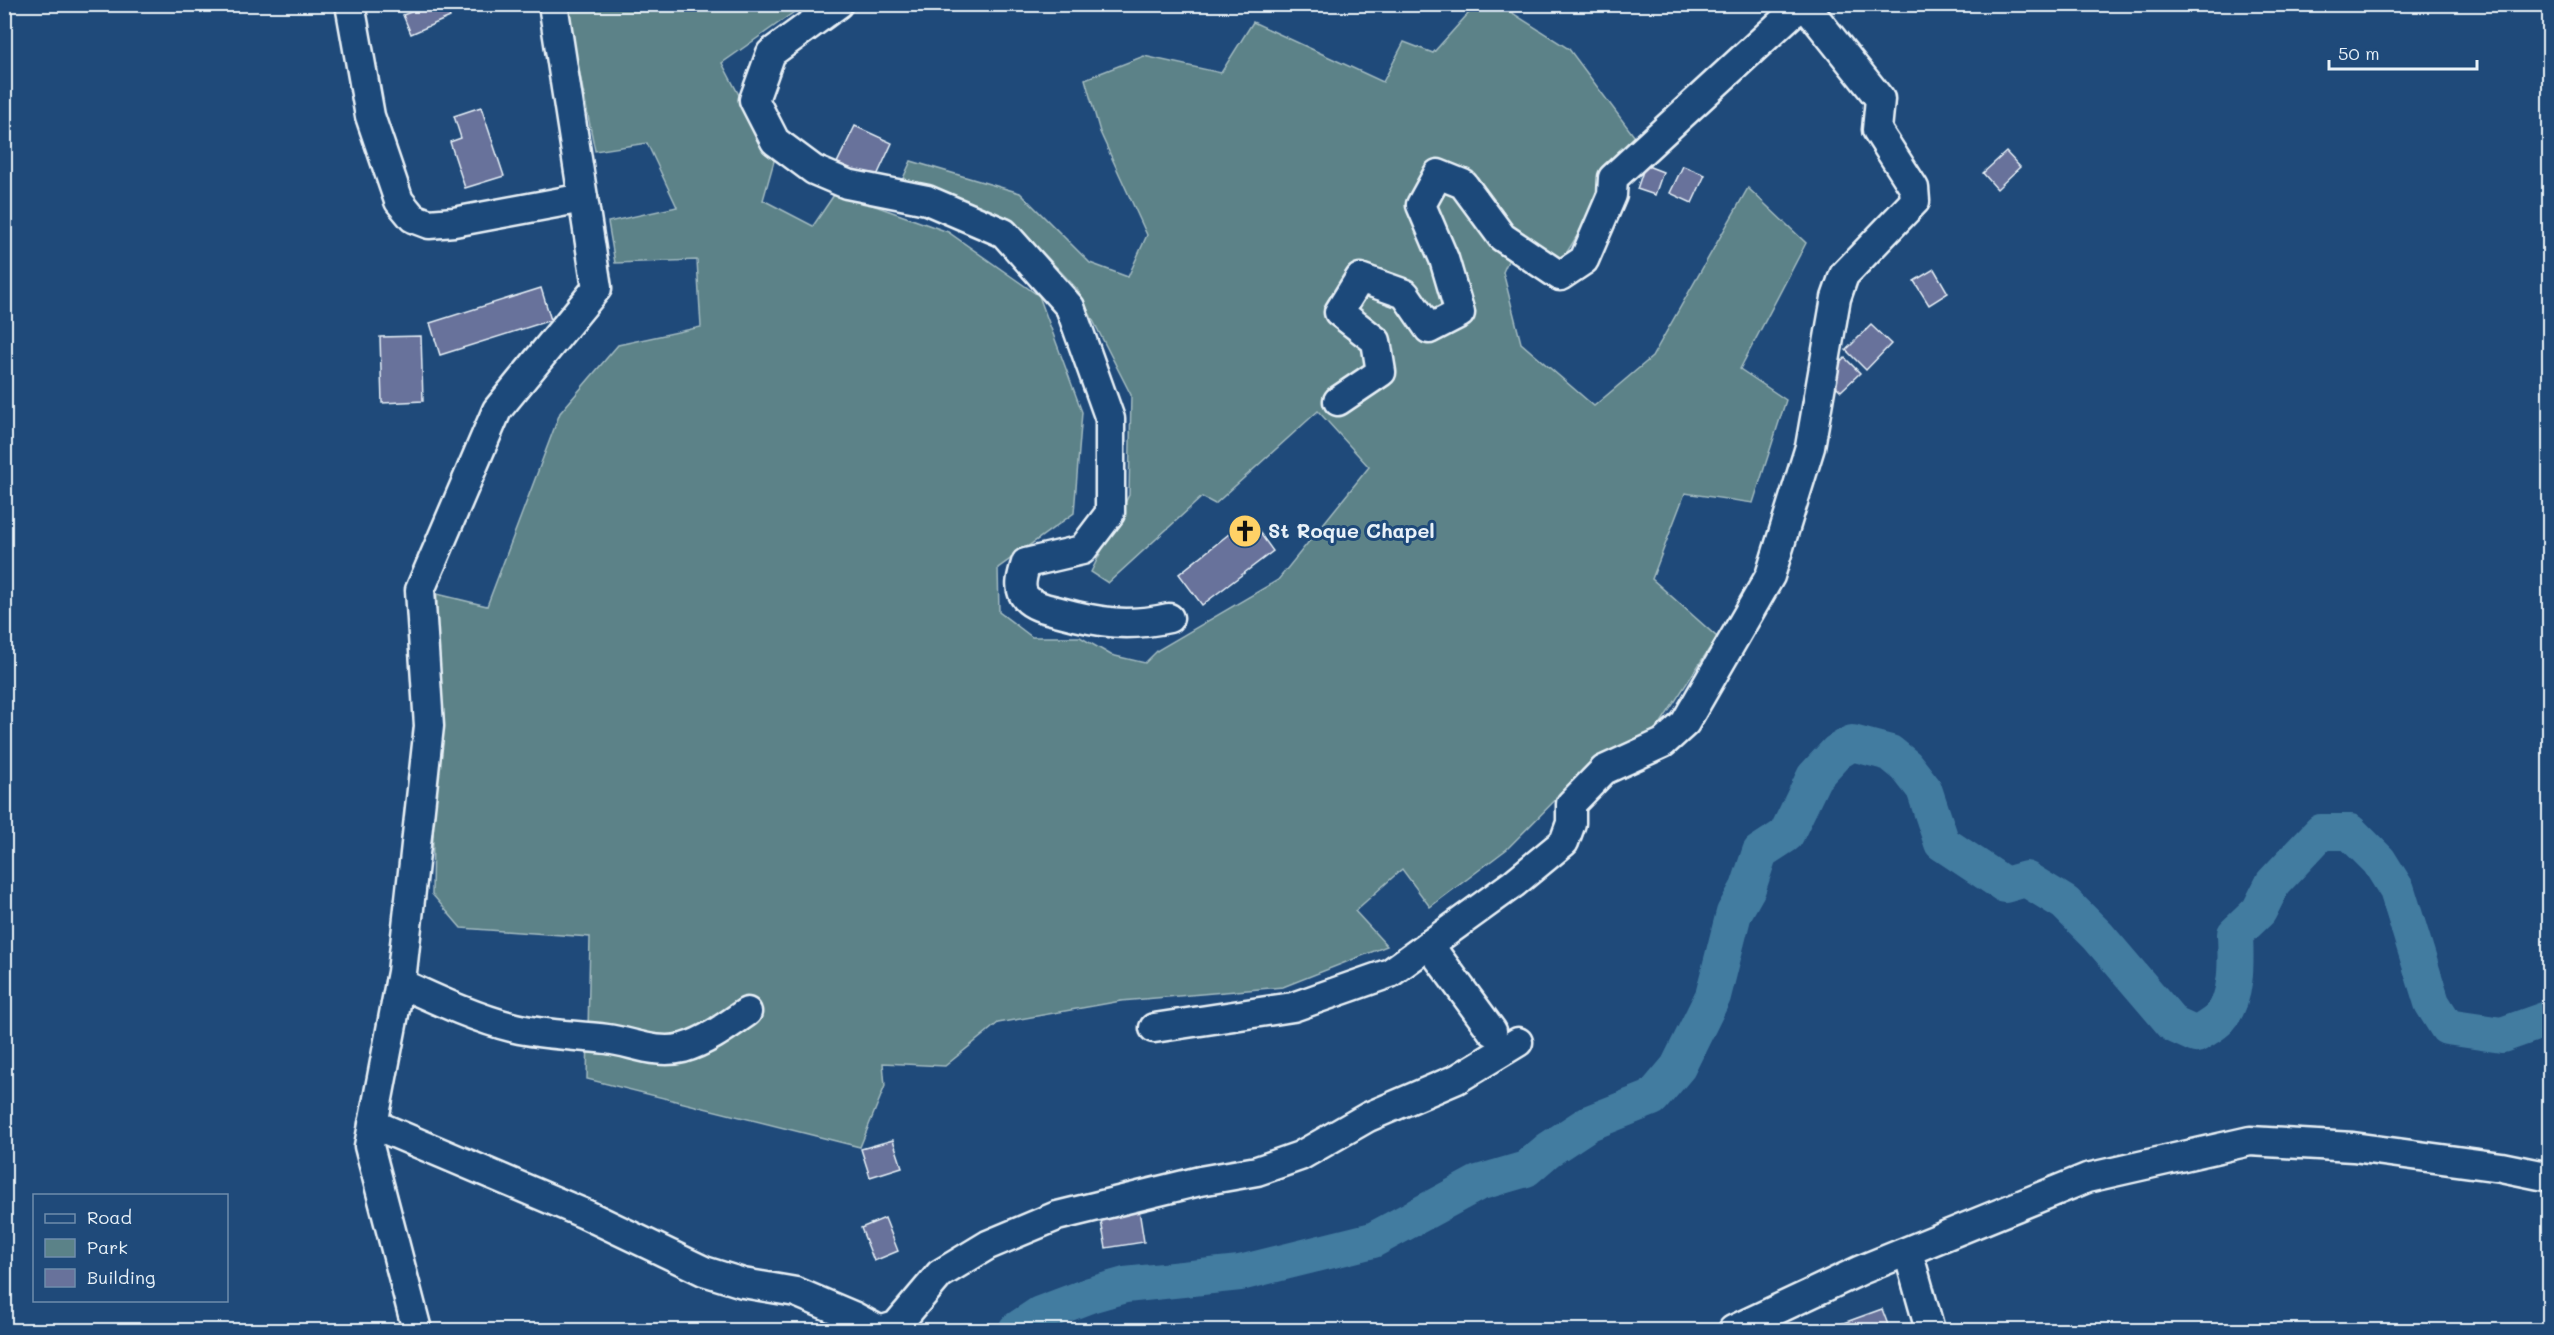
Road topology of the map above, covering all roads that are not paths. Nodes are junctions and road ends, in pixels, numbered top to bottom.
1 (350, 4) edge
2 (553, 4) edge
3 (838, 4) edge
4 (1806, 5) edge
5 (583, 198) junction
6 (1338, 401) dead end
7 (1169, 618) dead end
8 (1429, 945) junction
9 (400, 983) junction
10 (747, 1012) dead end
11 (1154, 1028) dead end
12 (1492, 1031) dead end
13 (1518, 1042) dead end
14 (373, 1124) junction
15 (2550, 1177) edge
16 (1908, 1252) junction
17 (417, 1330) edge
18 (880, 1330) edge
19 (1733, 1330) edge
20 (1930, 1330) edge

1 - 5 street
2 - 5 street
3 - 7 street
4 - 6 street
4 - 8 street
5 - 9 street
8 - 11 street
8 - 12 street
9 - 10 street
9 - 14 street
13 - 18 street
14 - 17 street
14 - 18 street
15 - 16 street
16 - 19 street
16 - 20 street

